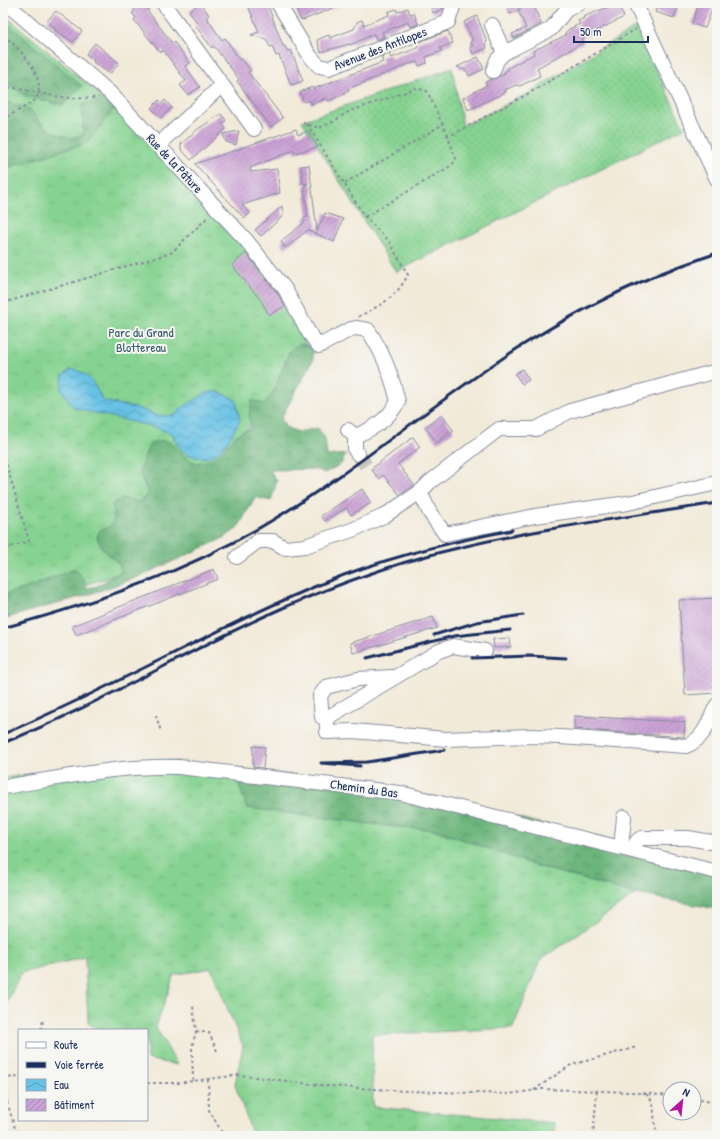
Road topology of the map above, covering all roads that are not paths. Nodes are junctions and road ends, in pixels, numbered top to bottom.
1 (6, 3) edge
2 (163, 3) edge
3 (278, 3) edge
4 (454, 3) edge
5 (579, 3) edge
6 (635, 3) edge
7 (492, 25) dead end
8 (504, 53) junction
9 (494, 71) dead end
10 (222, 85) junction
11 (254, 129) dead end
12 (158, 144) junction
13 (717, 179) edge
14 (717, 371) edge
15 (358, 454) tunnel mouth
16 (717, 483) edge
17 (420, 492) junction
18 (237, 557) dead end
19 (485, 650) dead end
20 (396, 677) junction
21 (717, 704) edge
22 (328, 719) junction
23 (3, 787) edge
24 (624, 818) dead end
25 (717, 843) edge
26 (627, 849) junction
27 (717, 872) edge

1 - 12 street, Rue de la Pâture
2 - 10 street
3 - 4 street, Avenue des Antilopes
5 - 8 street
6 - 13 street
7 - 8 street
8 - 9 street
10 - 11 street
10 - 12 street
12 - 15 street, Rue de la Pâture
14 - 17 street
16 - 17 street
17 - 18 street
19 - 20 street
20 - 22 street
20 - 22 street
21 - 22 street
23 - 26 street, Chemin du Bas
24 - 26 street
25 - 26 street
26 - 27 street, Chemin du Bas

